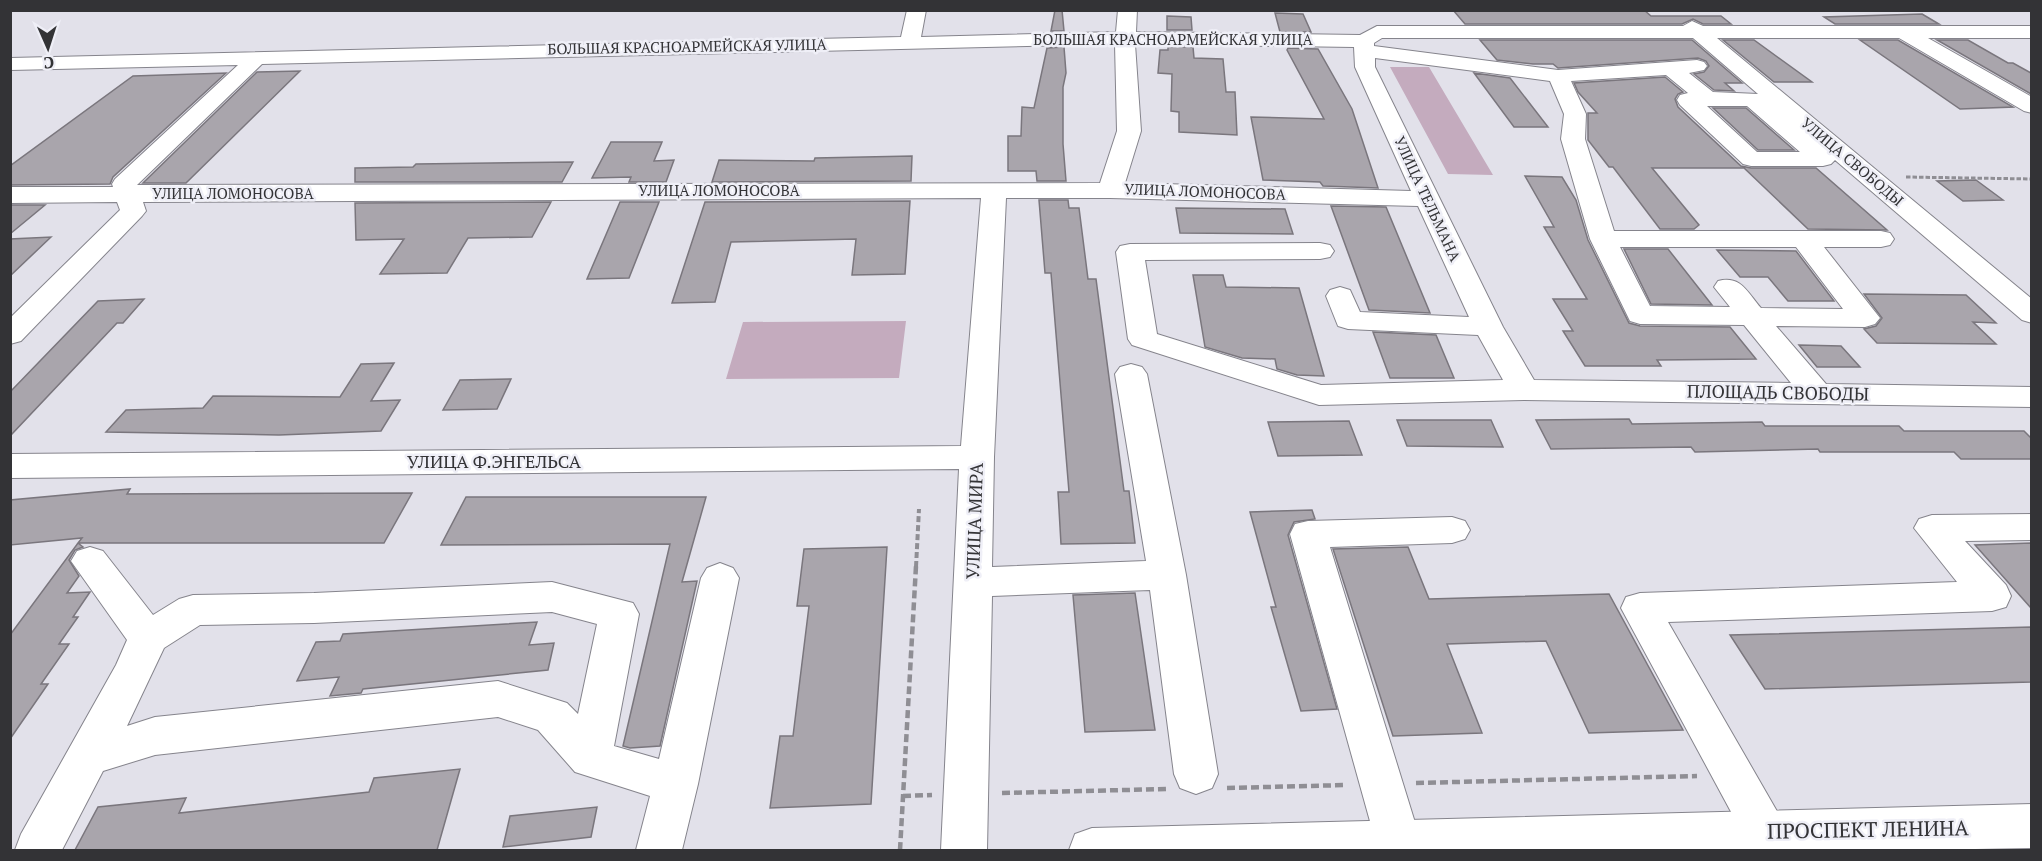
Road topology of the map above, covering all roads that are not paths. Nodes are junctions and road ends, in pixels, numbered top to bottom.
1 (917, 10) edge
2 (1128, 10) edge
3 (1672, 10) edge
4 (1871, 10) edge
5 (1903, 32) junction
6 (2031, 32) edge
7 (1699, 33) junction
8 (1368, 35) junction
9 (1125, 38) junction
10 (910, 42) junction
11 (257, 58) junction
12 (10, 64) edge
13 (1697, 66) dead end
14 (1670, 67) junction
15 (1558, 76) junction
16 (1707, 99) junction
17 (2031, 106) edge
18 (1110, 190) junction
19 (994, 191) junction
20 (10, 195) edge
21 (127, 195) junction
22 (1427, 199) junction
23 (1603, 239) junction
24 (1881, 239) dead end
25 (1805, 241) junction
26 (1320, 251) dead end
27 (1728, 287) dead end
28 (1340, 296) dead end
29 (2031, 314) edge
30 (1752, 316) junction
31 (1488, 327) junction
32 (10, 335) edge
33 (1131, 374) dead end
34 (1524, 390) junction
35 (1816, 393) junction
36 (2031, 396) edge
37 (977, 458) junction
38 (10, 466) edge
39 (2031, 526) edge
40 (1452, 530) dead end
41 (90, 561) dead end
42 (1167, 575) junction
43 (720, 578) dead end
44 (973, 582) junction
45 (148, 638) junction
46 (90, 756) junction
47 (590, 758) junction
48 (676, 784) junction
49 (1199, 784) road end
50 (2031, 826) edge
51 (1766, 832) junction
52 (1398, 842) junction
53 (1466, 845) edge
54 (38, 850) edge
55 (659, 850) edge
56 (964, 850) edge
57 (1092, 850) edge

1 - 10 street
2 - 9 street
3 - 7 street, УЛИЦА СВОБОДЫ
4 - 5 street
5 - 6 street
5 - 7 street
5 - 17 street
7 - 8 street
7 - 29 street, УЛИЦА СВОБОДЫ
8 - 9 street, БОЛЬШАЯ КРАСНОАРМЕЙСКАЯ УЛИЦА
8 - 15 street
8 - 22 street, УЛИЦА ТЕЛЬМАНА
9 - 10 street, БОЛЬШАЯ КРАСНОАРМЕЙСКАЯ УЛИЦА
9 - 18 street
10 - 11 street, БОЛЬШАЯ КРАСНОАРМЕЙСКАЯ УЛИЦА
11 - 12 street, БОЛЬШАЯ КРАСНОАРМЕЙСКАЯ УЛИЦА
11 - 21 street
13 - 14 street
14 - 15 street
14 - 16 street
15 - 23 street
16 - 16 street
18 - 19 street, УЛИЦА ЛОМОНОСОВА
18 - 22 street, УЛИЦА ЛОМОНОСОВА
19 - 21 street, УЛИЦА ЛОМОНОСОВА
19 - 37 street, УЛИЦА МИРА
20 - 21 street, УЛИЦА ЛОМОНОСОВА
21 - 32 street
22 - 31 street, УЛИЦА ТЕЛЬМАНА
23 - 25 street
23 - 30 street
24 - 25 street
25 - 30 street
26 - 34 street, ПЛОЩАДЬ СВОБОДЫ
27 - 30 street
28 - 31 street
30 - 35 street
31 - 34 street, УЛИЦА ТЕЛЬМАНА
33 - 42 street
34 - 35 street, ПЛОЩАДЬ СВОБОДЫ
35 - 36 street, ПЛОЩАДЬ СВОБОДЫ
37 - 38 street, УЛИЦА Ф.ЭНГЕЛЬСА
37 - 44 street, УЛИЦА МИРА
39 - 51 street
40 - 52 street
41 - 45 street
42 - 44 street
42 - 49 street
43 - 48 street
44 - 56 street, УЛИЦА МИРА
45 - 46 street
45 - 47 street
46 - 47 street
46 - 54 street
47 - 48 street
48 - 55 street
50 - 51 street, ПРОСПЕКТ ЛЕНИНА
51 - 53 street, ПРОСПЕКТ ЛЕНИНА
52 - 53 street, ПРОСПЕКТ ЛЕНИНА
52 - 57 street, ПРОСПЕКТ ЛЕНИНА

